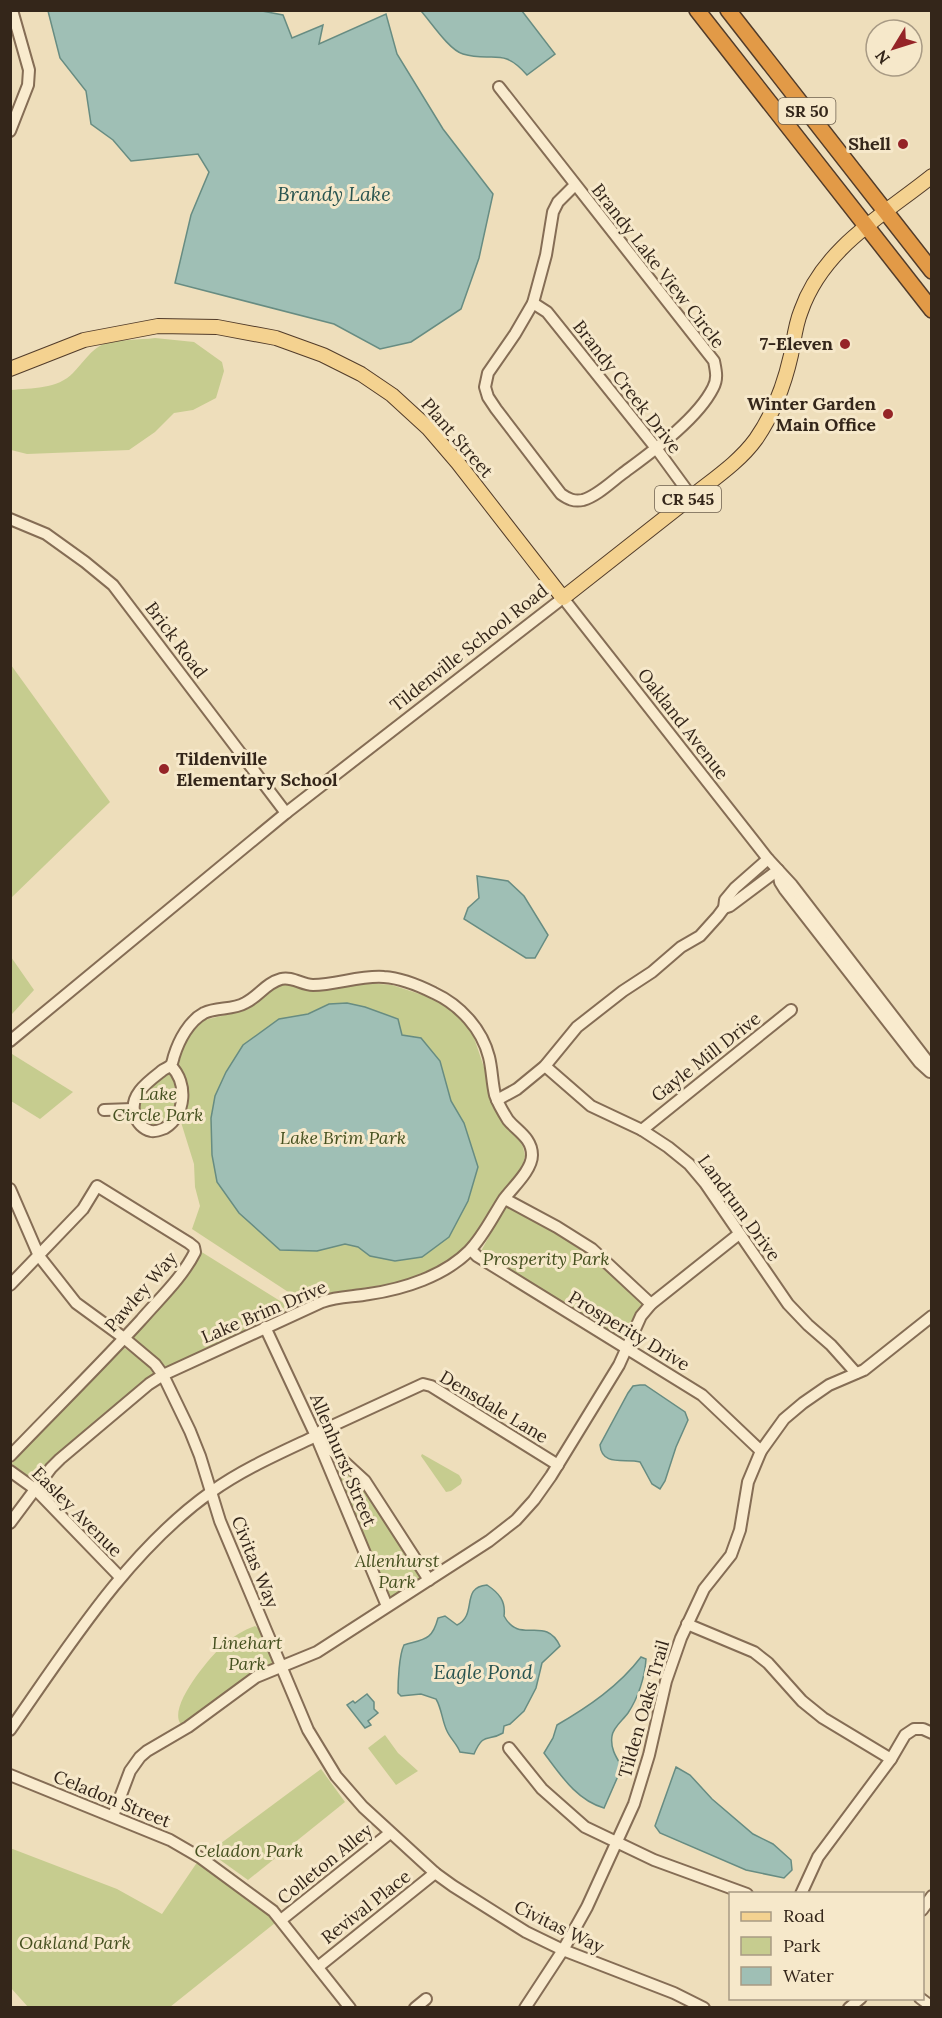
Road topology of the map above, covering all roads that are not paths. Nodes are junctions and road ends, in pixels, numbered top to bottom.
1 (12, 10) edge
2 (697, 10) edge
3 (728, 10) edge
4 (498, 87) dead end
5 (10, 131) edge
6 (932, 176) edge
7 (574, 186) junction
8 (886, 212) junction
9 (868, 226) junction
10 (932, 271) edge
11 (533, 303) junction
12 (932, 310) edge
13 (10, 369) edge
14 (656, 448) junction
15 (691, 496) junction
16 (10, 519) edge
17 (563, 598) junction
18 (286, 813) junction
19 (768, 859) junction
20 (778, 870) junction
21 (724, 908) junction
22 (791, 1010) dead end
23 (10, 1041) edge
24 (171, 1066) junction
25 (545, 1066) junction
26 (932, 1067) edge
27 (932, 1073) edge
28 (497, 1100) junction
29 (133, 1109) junction
30 (104, 1110) dead end
31 (642, 1130) junction
32 (10, 1189) edge
33 (505, 1199) junction
34 (739, 1234) junction
35 (471, 1250) junction
36 (39, 1256) junction
37 (10, 1285) edge
38 (651, 1304) junction
39 (932, 1316) edge
40 (265, 1327) junction
41 (124, 1338) junction
42 (626, 1349) junction
43 (856, 1374) junction
44 (163, 1375) junction
45 (316, 1436) junction
46 (761, 1451) junction
47 (10, 1456) edge
48 (558, 1465) junction
49 (10, 1471) edge
50 (35, 1489) junction
51 (212, 1492) junction
52 (10, 1523) edge
53 (120, 1577) junction
54 (429, 1580) junction
55 (387, 1606) junction
56 (687, 1624) junction
57 (280, 1667) junction
58 (10, 1730) edge
59 (932, 1732) edge
60 (510, 1748) dead end
61 (891, 1759) junction
62 (10, 1775) edge
63 (113, 1816) junction
64 (390, 1833) junction
65 (617, 1842) junction
66 (435, 1874) junction
67 (744, 1892) edge
68 (801, 1892) edge
69 (281, 1920) junction
70 (563, 1950) junction
71 (318, 1967) junction
72 (426, 1999) dead end
73 (350, 2007) edge
74 (415, 2007) edge
75 (525, 2007) edge
76 (704, 2007) edge

1 - 5 street
2 - 9 highway, SR 50
3 - 8 highway, SR 50
4 - 7 street
6 - 8 main road, CR 545
7 - 11 street, Brandy Lake View Circle
7 - 14 street, Brandy Lake View Circle
8 - 9 main road, CR 545
8 - 10 highway, SR 50
9 - 12 highway, SR 50
9 - 15 main road, Tildenville School Road / CR 545
11 - 14 street, Brandy Creek Drive
11 - 14 street, Brandy Lake View Circle
13 - 17 main road, Plant Street
14 - 15 street, Brandy Creek Drive
15 - 17 main road, Tildenville School Road / CR 545
16 - 18 street, Brick Road
17 - 18 street, Tildenville School Road
17 - 19 street, Oakland Avenue
18 - 23 street, Tildenville School Road
19 - 20 street, Oakland Avenue
19 - 21 street
20 - 21 street
20 - 26 street, Oakland Avenue
20 - 27 street, Oakland Avenue
21 - 25 street
22 - 31 street, Gayle Mill Drive
24 - 28 street, Lake Brim Drive
24 - 29 street
24 - 29 street
25 - 28 street
25 - 31 street, Landrum Drive
28 - 33 street, Lake Brim Drive
29 - 30 street
31 - 34 street, Landrum Drive
32 - 36 street, Civitas Way
33 - 35 street, Lake Brim Drive
33 - 38 street
34 - 38 street
34 - 43 street, Landrum Drive
35 - 40 street, Lake Brim Drive
35 - 42 street, Prosperity Drive
36 - 37 street, Pawley Way
36 - 41 street, Civitas Way
36 - 41 street, Pawley Way
38 - 42 street
39 - 43 street, Tilden Oaks Trail
40 - 44 street, Lake Brim Drive
40 - 45 street, Allenhurst Street
41 - 44 street, Civitas Way
41 - 47 street, Pawley Way
42 - 46 street, Prosperity Drive
42 - 48 street
43 - 46 street, Tilden Oaks Trail
44 - 50 street, Lake Brim Drive
44 - 51 street, Civitas Way
45 - 48 street, Densdale Lane
45 - 51 street
45 - 54 street
45 - 55 street, Allenhurst Street
46 - 56 street, Tilden Oaks Trail
48 - 54 street
49 - 50 street, Easley Avenue
50 - 52 street, Lake Brim Drive
50 - 53 street, Easley Avenue
51 - 53 street
51 - 57 street, Civitas Way
53 - 58 street
54 - 55 street
55 - 57 street
56 - 61 street
56 - 65 street, Tilden Oaks Trail
57 - 63 street
57 - 64 street, Civitas Way
59 - 61 street
60 - 65 street
61 - 68 street
62 - 63 street, Celadon Street
63 - 69 street, Celadon Street
64 - 66 street, Civitas Way
64 - 69 street, Colleton Alley
65 - 67 street
65 - 70 street, Tilden Oaks Trail
66 - 70 street, Civitas Way
66 - 71 street, Revival Place
69 - 71 street, Celadon Street
70 - 75 street, Tilden Oaks Trail
70 - 76 street, Civitas Way
71 - 73 street, Celadon Street
72 - 74 street

